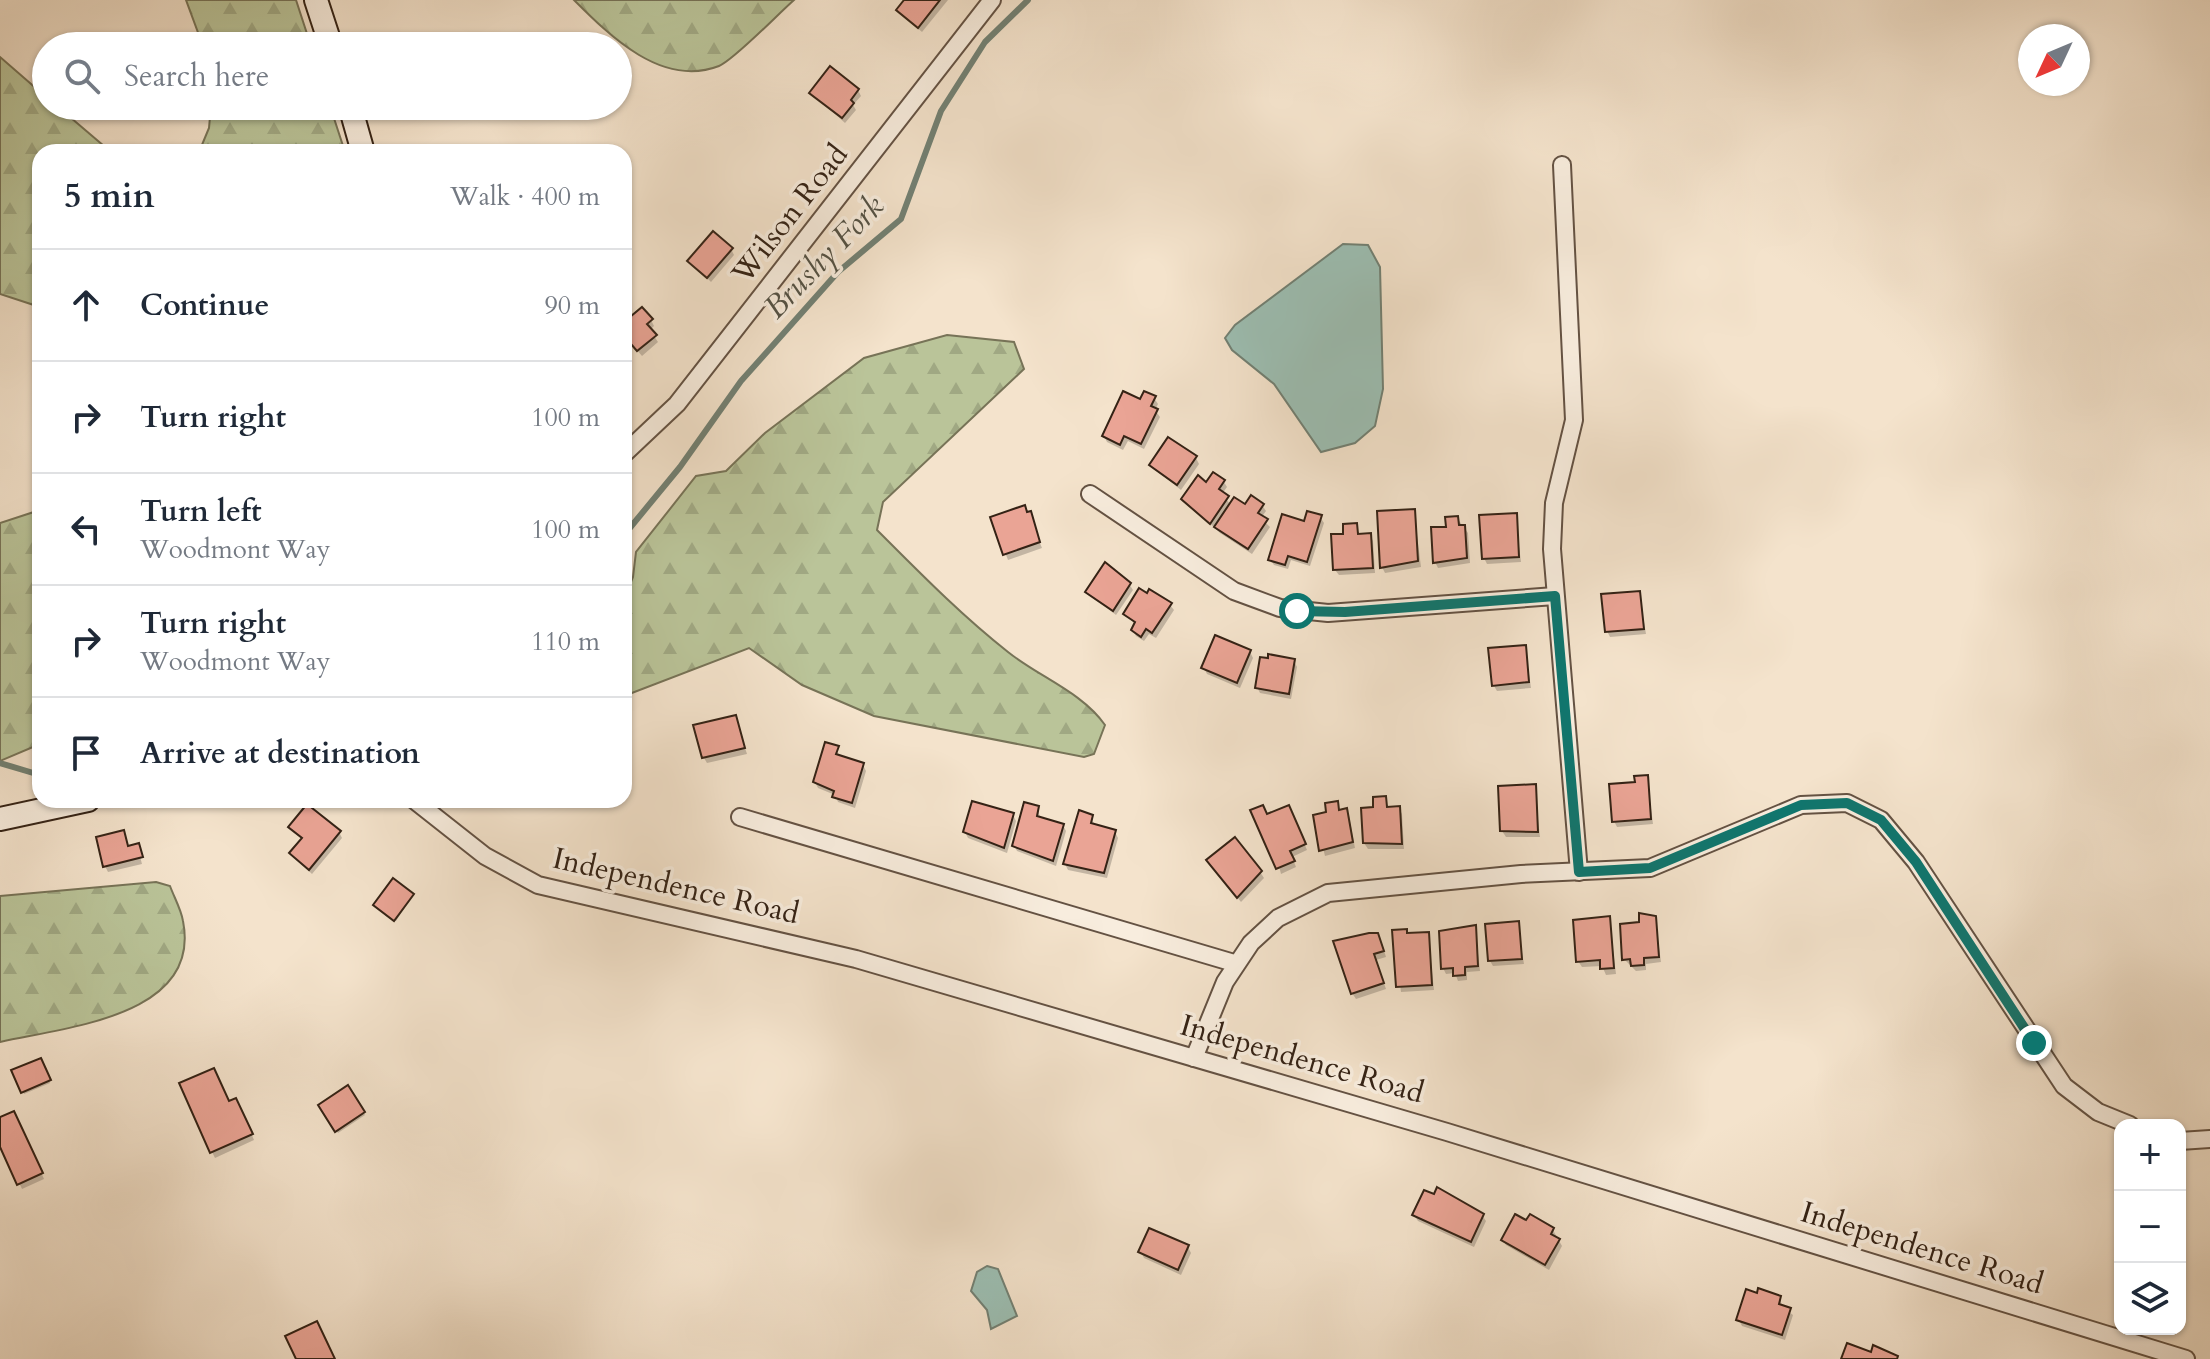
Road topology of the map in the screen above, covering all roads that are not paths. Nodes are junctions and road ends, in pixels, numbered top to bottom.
1 (316, 0) edge
2 (992, 0) edge
3 (326, 32) edge
4 (354, 120) edge
5 (361, 144) edge
6 (1562, 165) dead end
7 (632, 446) edge
8 (1090, 494) dead end
9 (1555, 596) junction
10 (51, 808) edge
11 (424, 808) edge
12 (740, 817) dead end
13 (0, 819) edge
14 (1579, 872) junction
15 (1234, 963) junction
16 (1194, 1058) junction
17 (2115, 1119) edge
18 (2210, 1139) edge
19 (2186, 1141) edge
20 (2186, 1359) edge

1 - 3 main road
2 - 7 street, Wilson Road
4 - 5 main road
6 - 9 street
8 - 9 street
9 - 14 street
10 - 13 main road
11 - 16 street, Independence Road
12 - 15 street
14 - 15 street
14 - 17 street
15 - 16 street
16 - 20 street, Independence Road
18 - 19 street

